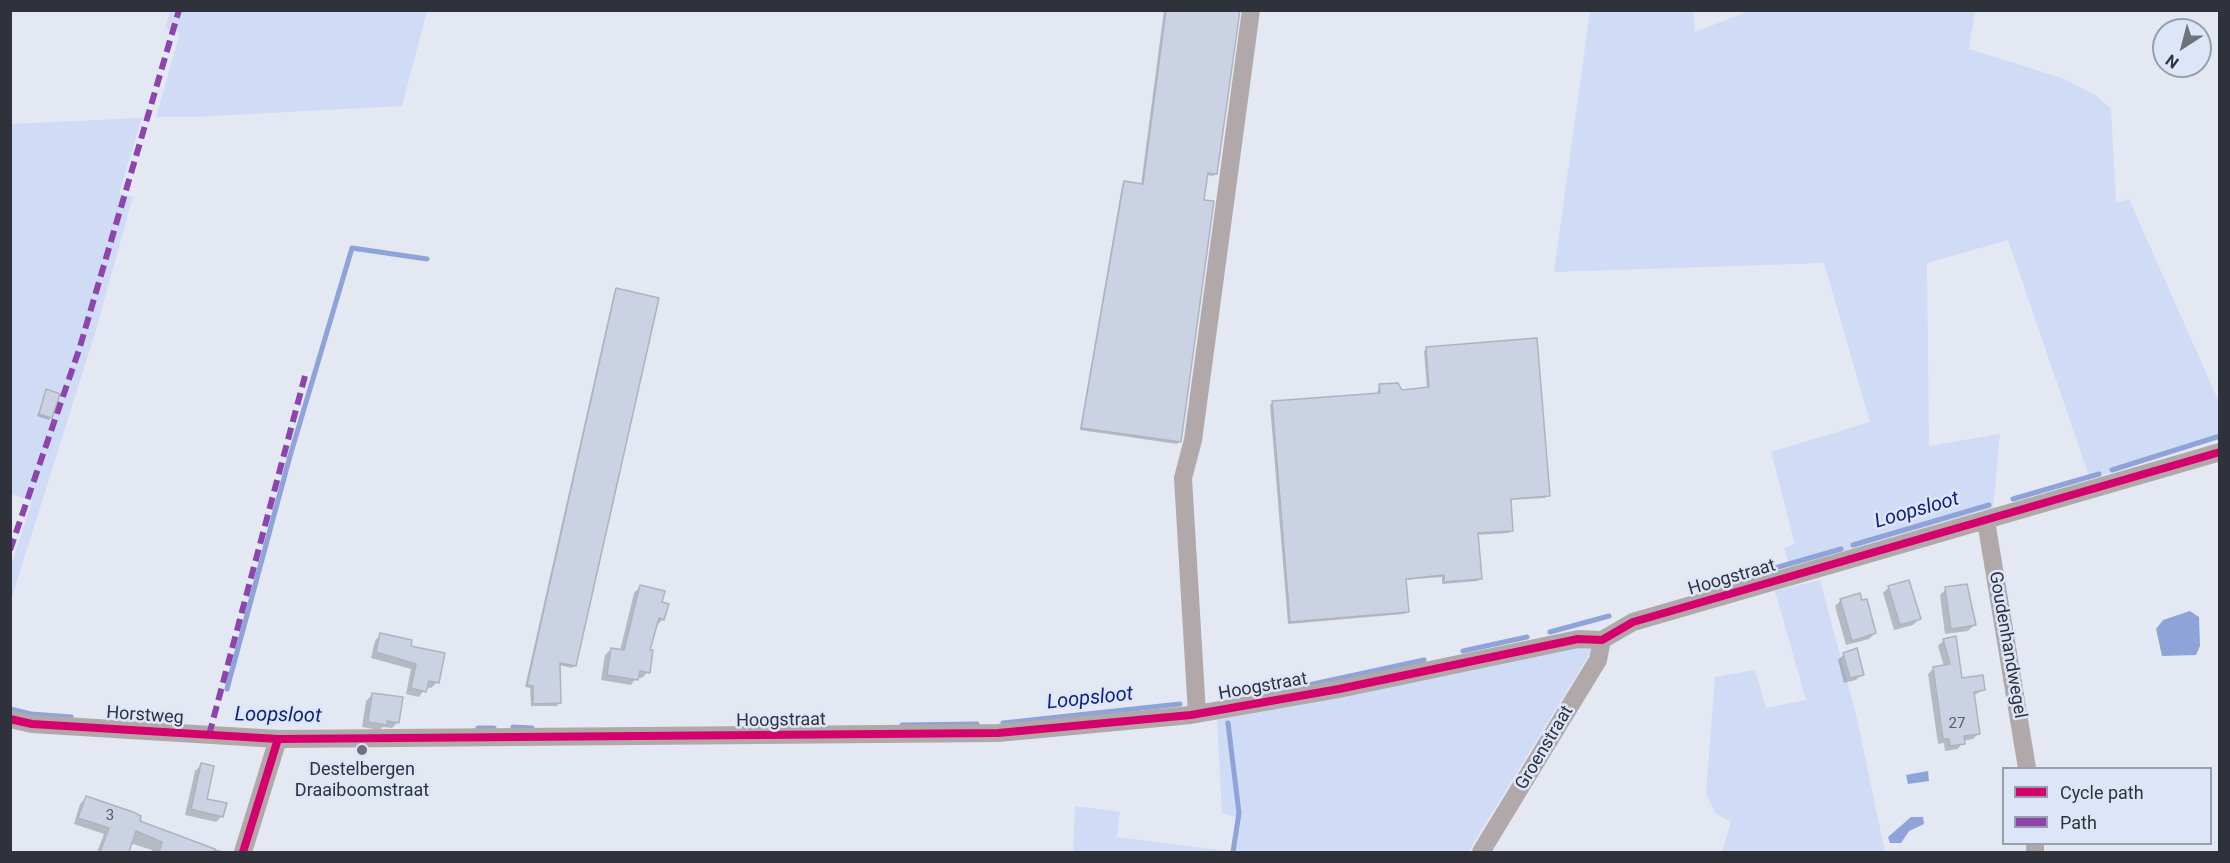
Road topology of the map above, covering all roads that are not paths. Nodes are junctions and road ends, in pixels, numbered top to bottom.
1 (1251, 10) edge
2 (2220, 452) edge
3 (1986, 521) junction
4 (1602, 640) junction
5 (1197, 714) junction
6 (10, 719) edge
7 (278, 739) junction
8 (2027, 767) edge
9 (243, 852) edge
10 (1481, 852) edge

1 - 5 street
2 - 3 street, Hoogstraat
3 - 4 street, Hoogstraat
3 - 8 street, Goudenhandwegel
4 - 5 street, Hoogstraat
4 - 10 street, Groenstraat
5 - 7 street, Hoogstraat
6 - 7 street, Horstweg
7 - 9 street

